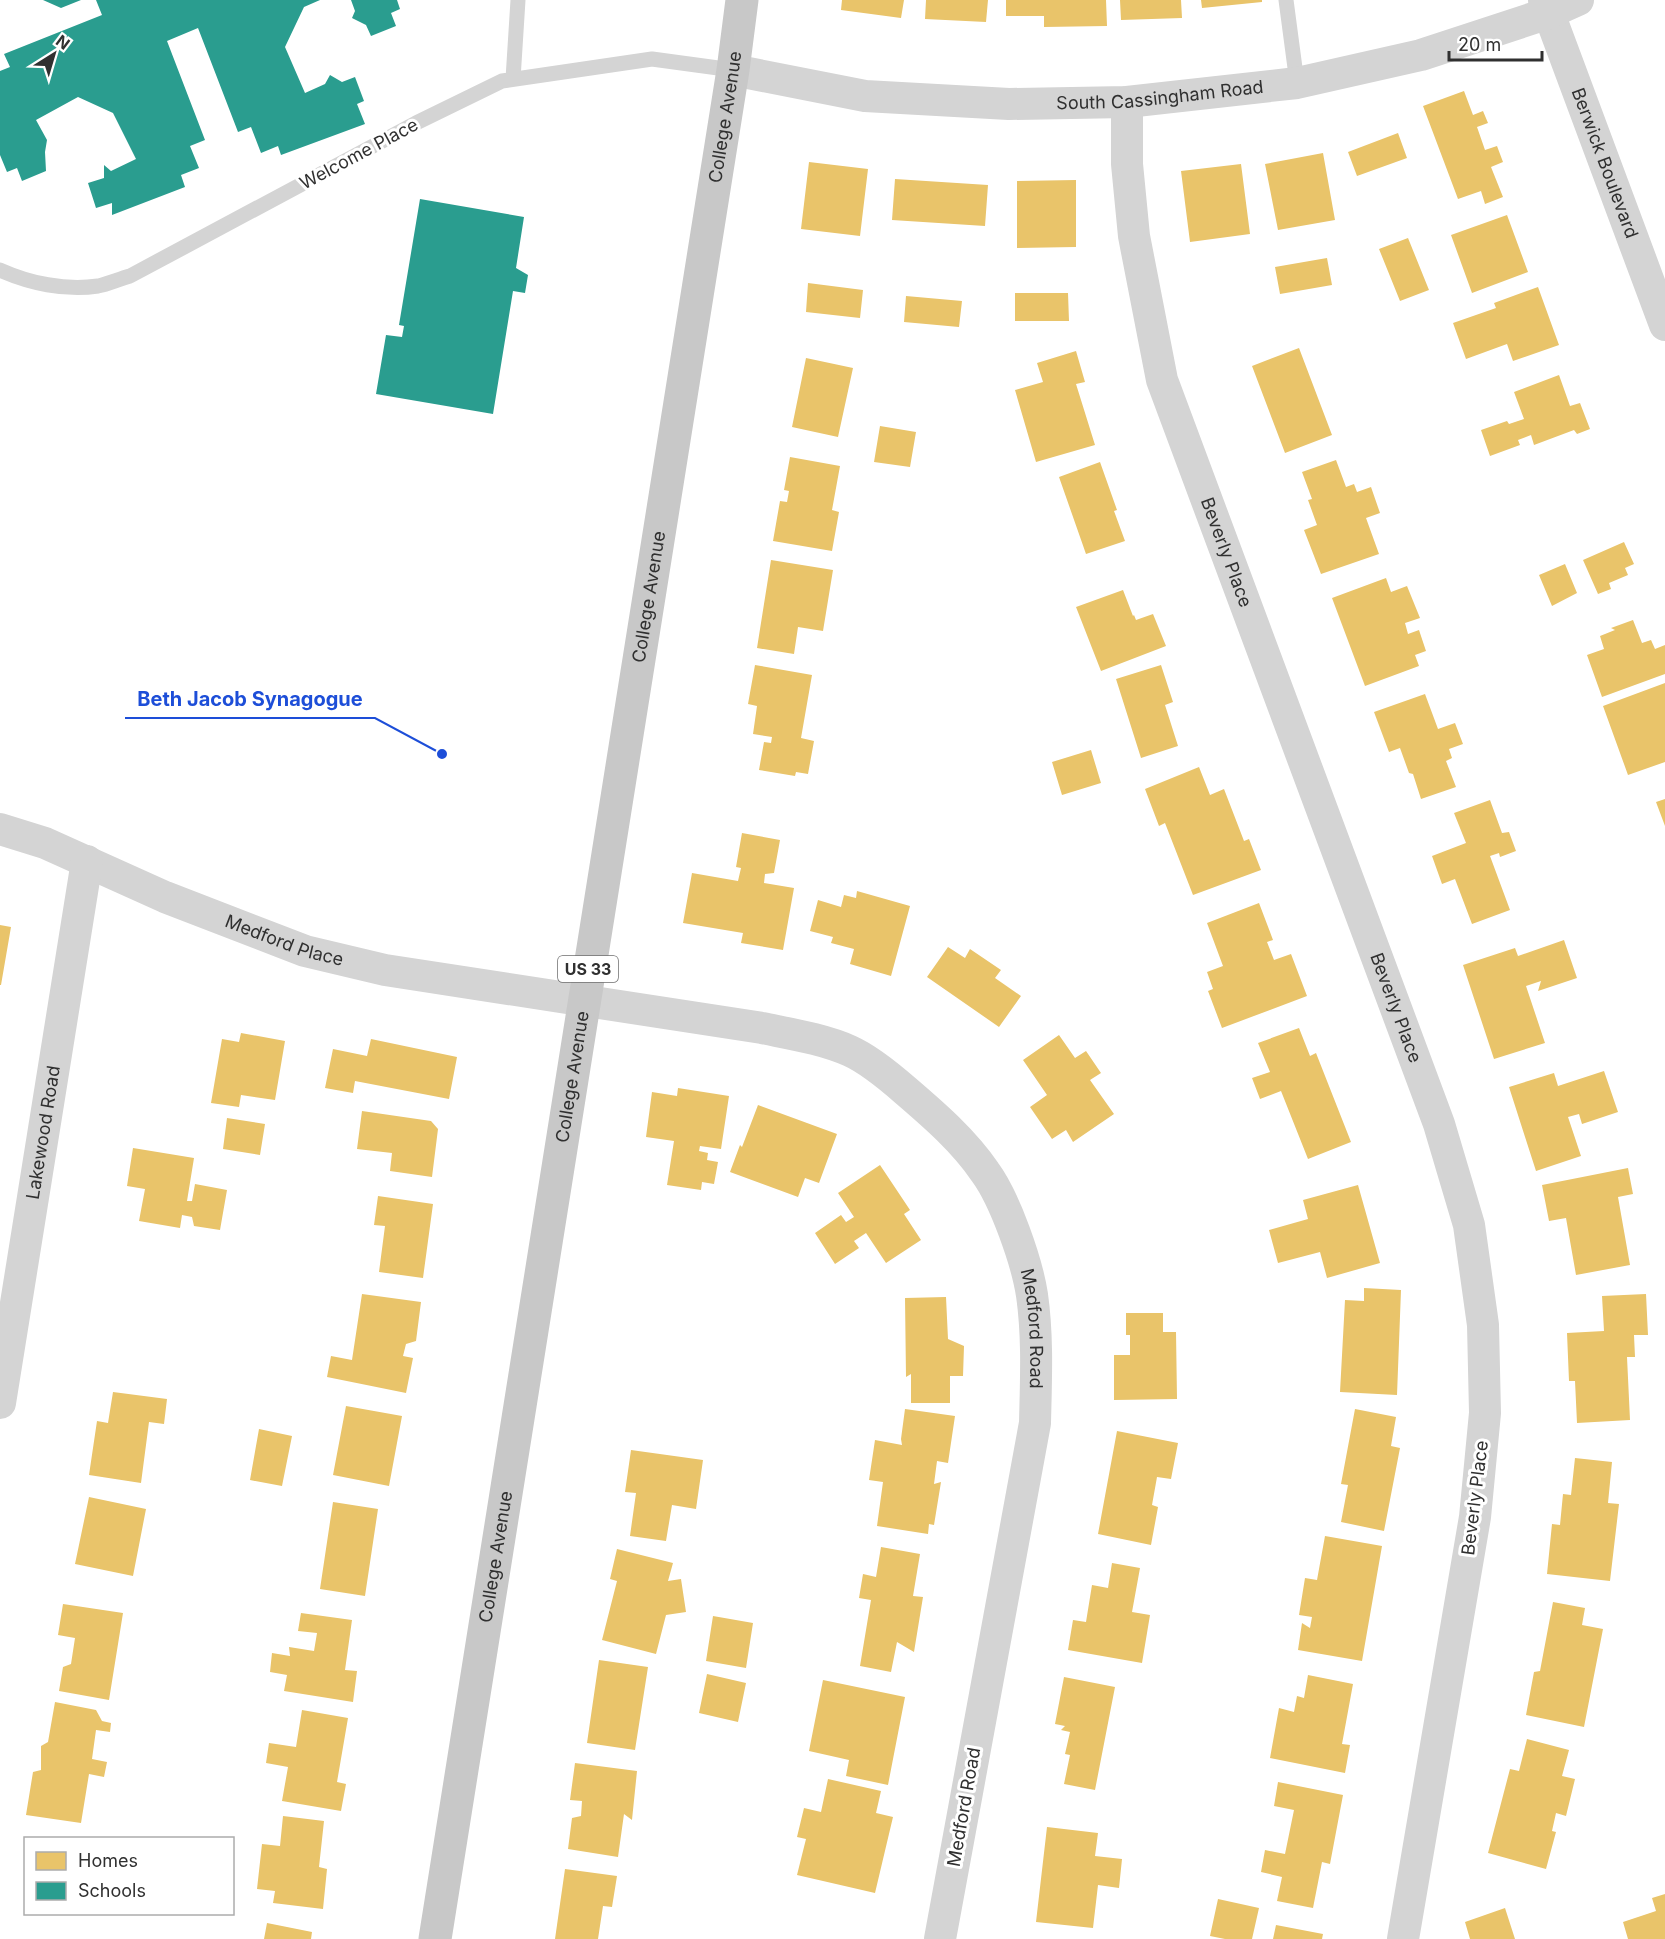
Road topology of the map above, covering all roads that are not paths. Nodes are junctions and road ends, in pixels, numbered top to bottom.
1 (518, 0) edge
2 (742, 0) edge
3 (1286, 0) edge
4 (1578, 0) edge
5 (1546, 7) edge
6 (733, 70) junction
7 (513, 80) junction
8 (1297, 83) junction
9 (1127, 102) junction
10 (0, 270) edge
11 (1665, 326) edge
12 (0, 829) edge
13 (87, 861) junction
14 (583, 1001) junction
15 (0, 1403) edge
16 (435, 1939) edge
17 (940, 1939) edge
18 (1403, 1939) edge

1 - 7 lane
2 - 6 main road, College Avenue / US 33
3 - 8 lane
4 - 5 street, South Cassingham Road
5 - 8 street, South Cassingham Road
5 - 11 street, Berwick Boulevard
6 - 7 lane, Welcome Place
6 - 9 street, South Cassingham Road
6 - 14 main road, College Avenue / US 33
7 - 10 lane, Welcome Place
8 - 9 street, South Cassingham Road
9 - 18 street, Beverly Place
12 - 13 street, Medford Place
13 - 14 street, Medford Place
13 - 15 street, Lakewood Road
14 - 16 main road, College Avenue / US 33
14 - 17 street, Medford Road

